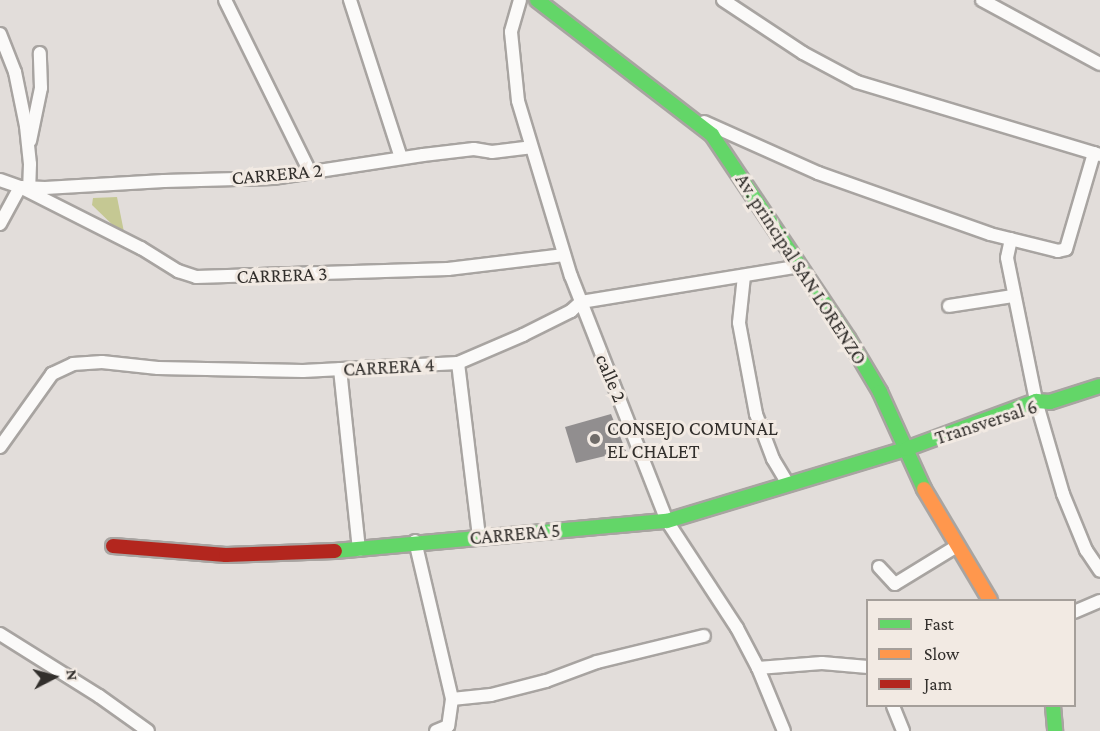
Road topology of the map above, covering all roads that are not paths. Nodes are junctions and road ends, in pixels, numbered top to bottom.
1 (225, 0) edge
2 (350, 0) edge
3 (520, 0) edge
4 (537, 0) edge
5 (723, 0) edge
6 (982, 0) edge
7 (0, 34) edge
8 (40, 53) dead end
9 (1100, 64) edge
10 (692, 117) junction
11 (29, 145) junction
12 (531, 147) junction
13 (1097, 154) edge
14 (402, 158) junction
15 (310, 172) junction
16 (0, 180) edge
17 (25, 188) junction
18 (0, 224) edge
19 (1011, 239) junction
20 (564, 255) junction
21 (800, 266) junction
22 (744, 276) junction
23 (1013, 296) junction
24 (581, 302) junction
25 (949, 306) dead end
26 (458, 363) junction
27 (340, 369) junction
28 (1100, 386) edge
29 (1036, 401) junction
30 (0, 447) edge
31 (906, 449) junction
32 (788, 484) junction
33 (667, 521) junction
34 (478, 536) junction
35 (415, 541) dead end
36 (113, 546) dead end
37 (957, 546) junction
38 (359, 550) junction
39 (879, 567) dead end
40 (1100, 571) edge
41 (989, 599) edge
42 (1100, 601) edge
43 (1076, 611) edge
44 (0, 634) edge
45 (704, 636) dead end
46 (866, 667) edge
47 (758, 668) junction
48 (452, 699) junction
49 (894, 707) edge
50 (1053, 707) edge
51 (447, 729) edge
52 (148, 731) edge
53 (784, 731) edge
54 (903, 731) edge
55 (1055, 731) edge

1 - 15 street
2 - 14 street
3 - 12 street, calle 2
4 - 10 street, Av. principal SAN LORENZO
5 - 13 street
6 - 9 street
7 - 11 street
8 - 11 street
10 - 19 street
10 - 21 street, Av. principal SAN LORENZO
11 - 17 street
12 - 14 street, CARRERA 2
12 - 20 street, calle 2
13 - 19 street
14 - 15 street, CARRERA 2
15 - 17 street, CARRERA 2
16 - 17 street, CARRERA 2
17 - 18 street
17 - 20 street, CARRERA 3
19 - 23 street
20 - 24 street, calle 2
21 - 22 street, CARRERA 4
21 - 31 street, Av. principal SAN LORENZO
22 - 24 street, CARRERA 4
22 - 32 street
23 - 25 street
23 - 29 street
24 - 26 street, CARRERA 4
24 - 33 street, calle 2
26 - 27 street, CARRERA 4
26 - 34 street
27 - 30 street, CARRERA 4
27 - 38 street
28 - 29 street, Transversal 6
29 - 31 street, Transversal 6
29 - 40 street
31 - 32 street, CARRERA 5
31 - 37 street, Av. principal SAN LORENZO
32 - 33 street, CARRERA 5
33 - 34 street, CARRERA 5
33 - 47 street, calle 2
34 - 38 street, CARRERA 5
35 - 48 street
36 - 38 street, CARRERA 5
37 - 39 street
37 - 41 street, Av. principal SAN LORENZO
42 - 43 street
44 - 52 street
45 - 48 street
46 - 47 street
47 - 53 street, calle 2
48 - 51 street
49 - 54 street
50 - 55 street

